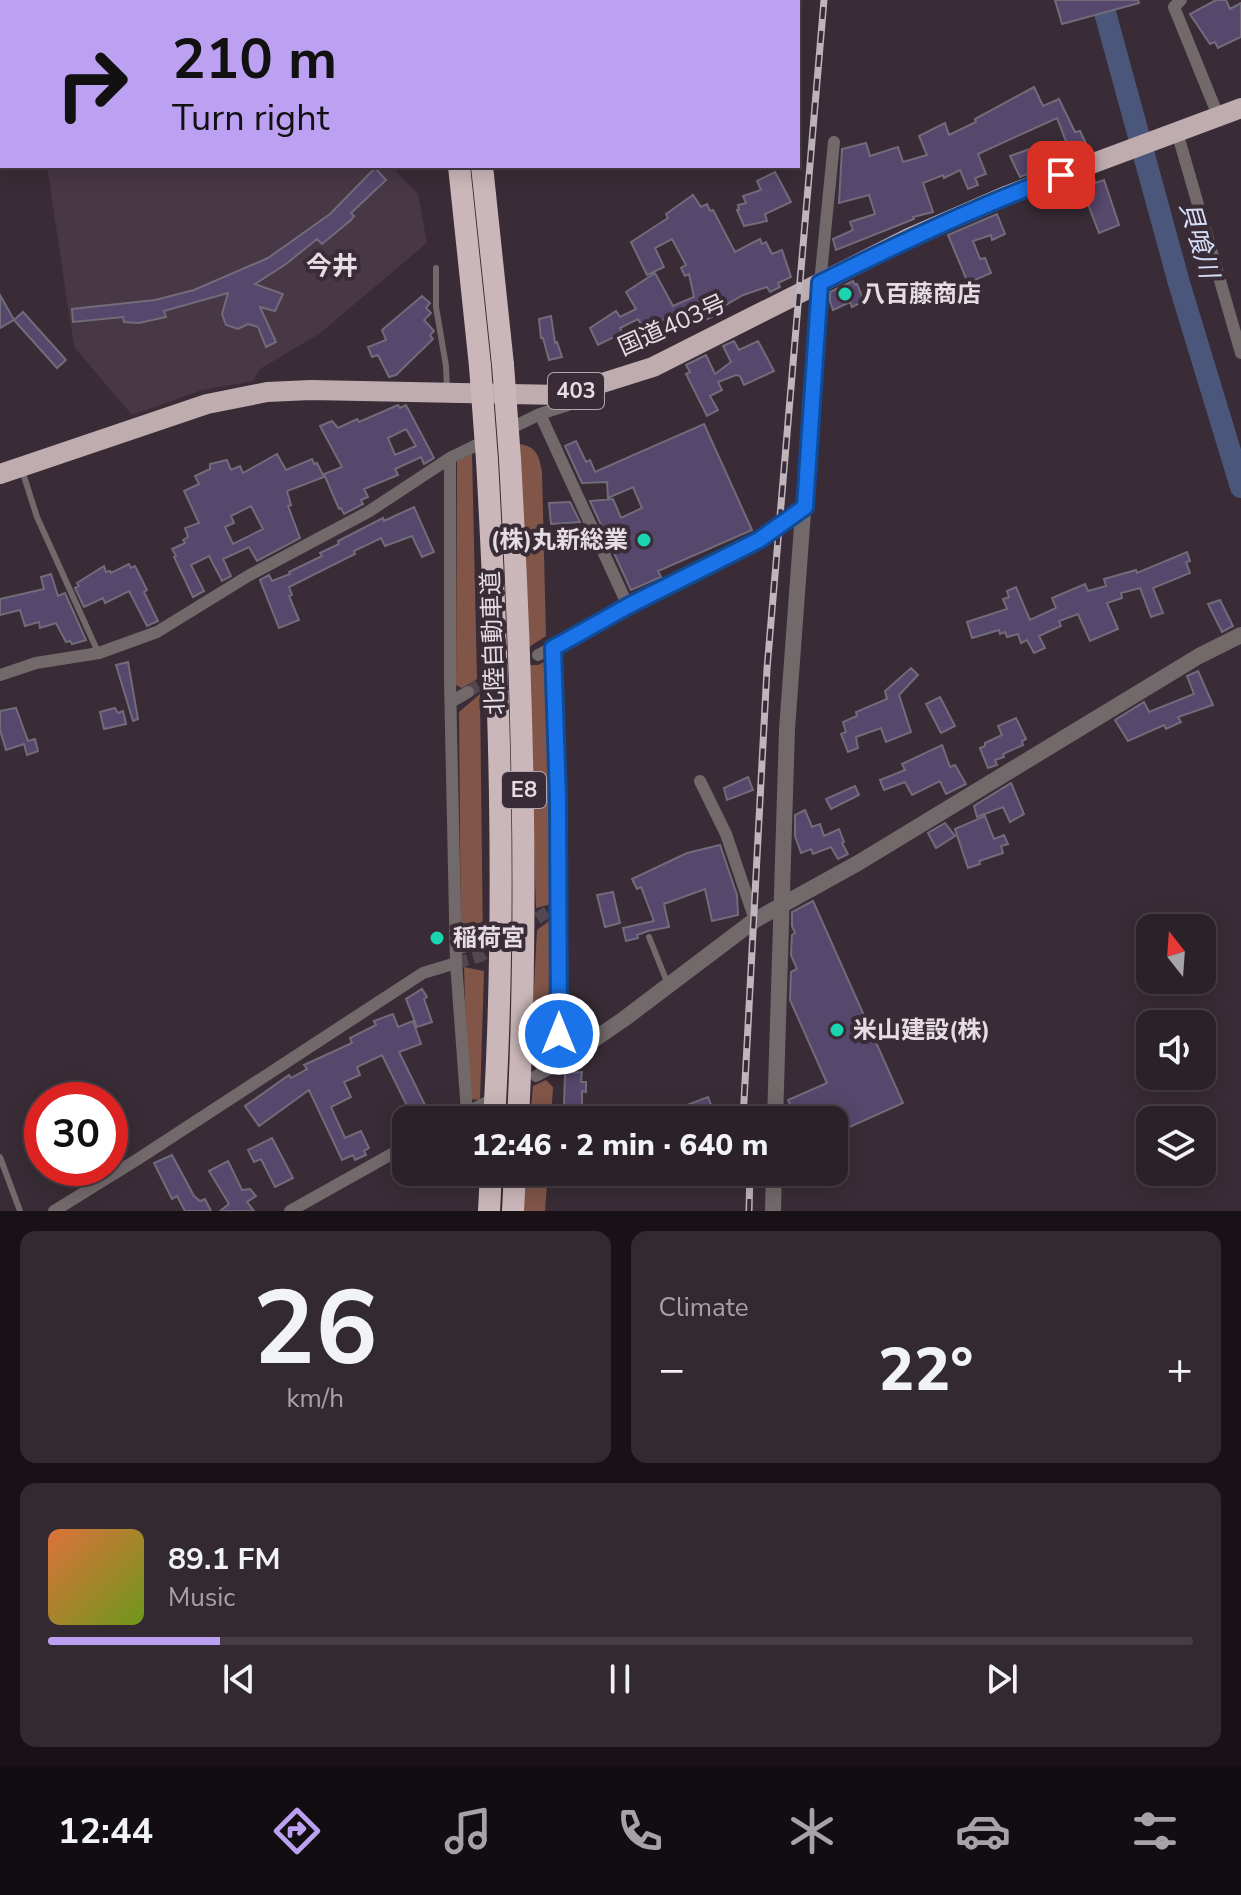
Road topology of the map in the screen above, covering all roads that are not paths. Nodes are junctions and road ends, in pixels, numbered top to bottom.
1 (1181, 0) edge
2 (1241, 108) edge
3 (1219, 118) junction
4 (1173, 134) junction
5 (834, 142) dead end
6 (459, 168) edge
7 (482, 168) edge
8 (436, 268) dead end
9 (820, 283) junction
10 (1241, 353) edge
11 (447, 391) junction
12 (571, 393) junction
13 (540, 414) junction
14 (450, 458) junction
15 (499, 460) junction
16 (21, 467) junction
17 (0, 474) edge
18 (805, 507) junction
19 (628, 606) junction
20 (1241, 635) edge
21 (553, 648) junction
22 (99, 653) junction
23 (538, 655) dead end
24 (0, 675) edge
25 (468, 692) tunnel mouth
26 (451, 702) junction
27 (700, 781) dead end
28 (780, 907) junction
29 (755, 920) junction
30 (649, 937) dead end
31 (456, 963) junction
32 (667, 985) junction
33 (560, 1063) junction
34 (536, 1076) dead end
35 (467, 1106) edge
36 (490, 1106) edge
37 (518, 1106) edge
38 (775, 1106) edge
39 (392, 1154) edge
40 (0, 1157) edge
41 (490, 1186) edge
42 (514, 1186) edge
43 (774, 1186) edge
44 (20, 1211) edge
45 (54, 1211) edge
46 (290, 1211) edge
47 (489, 1211) edge
48 (513, 1211) edge
49 (773, 1211) edge

1 - 3 street
2 - 3 highway, 国道403号 / 403
3 - 4 highway, 国道403号 / 403
4 - 9 highway, 国道403号 / 403
4 - 10 street
5 - 9 street
6 - 15 highway, 北陸自動車道 / E8, bridge
7 - 15 highway, 北陸自動車道 / E8, bridge
8 - 11 lane
9 - 12 highway, 国道403号 / 403
9 - 18 street
11 - 12 highway, 国道403号 / 403
11 - 16 highway, 国道403号 / 403
12 - 13 street
13 - 14 street
13 - 19 street
14 - 22 street
14 - 26 street
15 - 36 highway, 北陸自動車道 / E8
15 - 37 highway, 北陸自動車道 / E8
16 - 17 highway, 国道403号 / 403
16 - 22 lane
18 - 19 street
18 - 28 street
19 - 21 street
20 - 28 street
21 - 23 street
21 - 33 street
22 - 24 street
25 - 26 street
26 - 31 street
27 - 29 street
28 - 29 street
28 - 38 street
29 - 32 street
30 - 32 lane
31 - 35 street
31 - 45 street
32 - 33 street
33 - 34 street
39 - 46 street
40 - 44 lane
41 - 47 highway
42 - 48 highway
43 - 49 street

